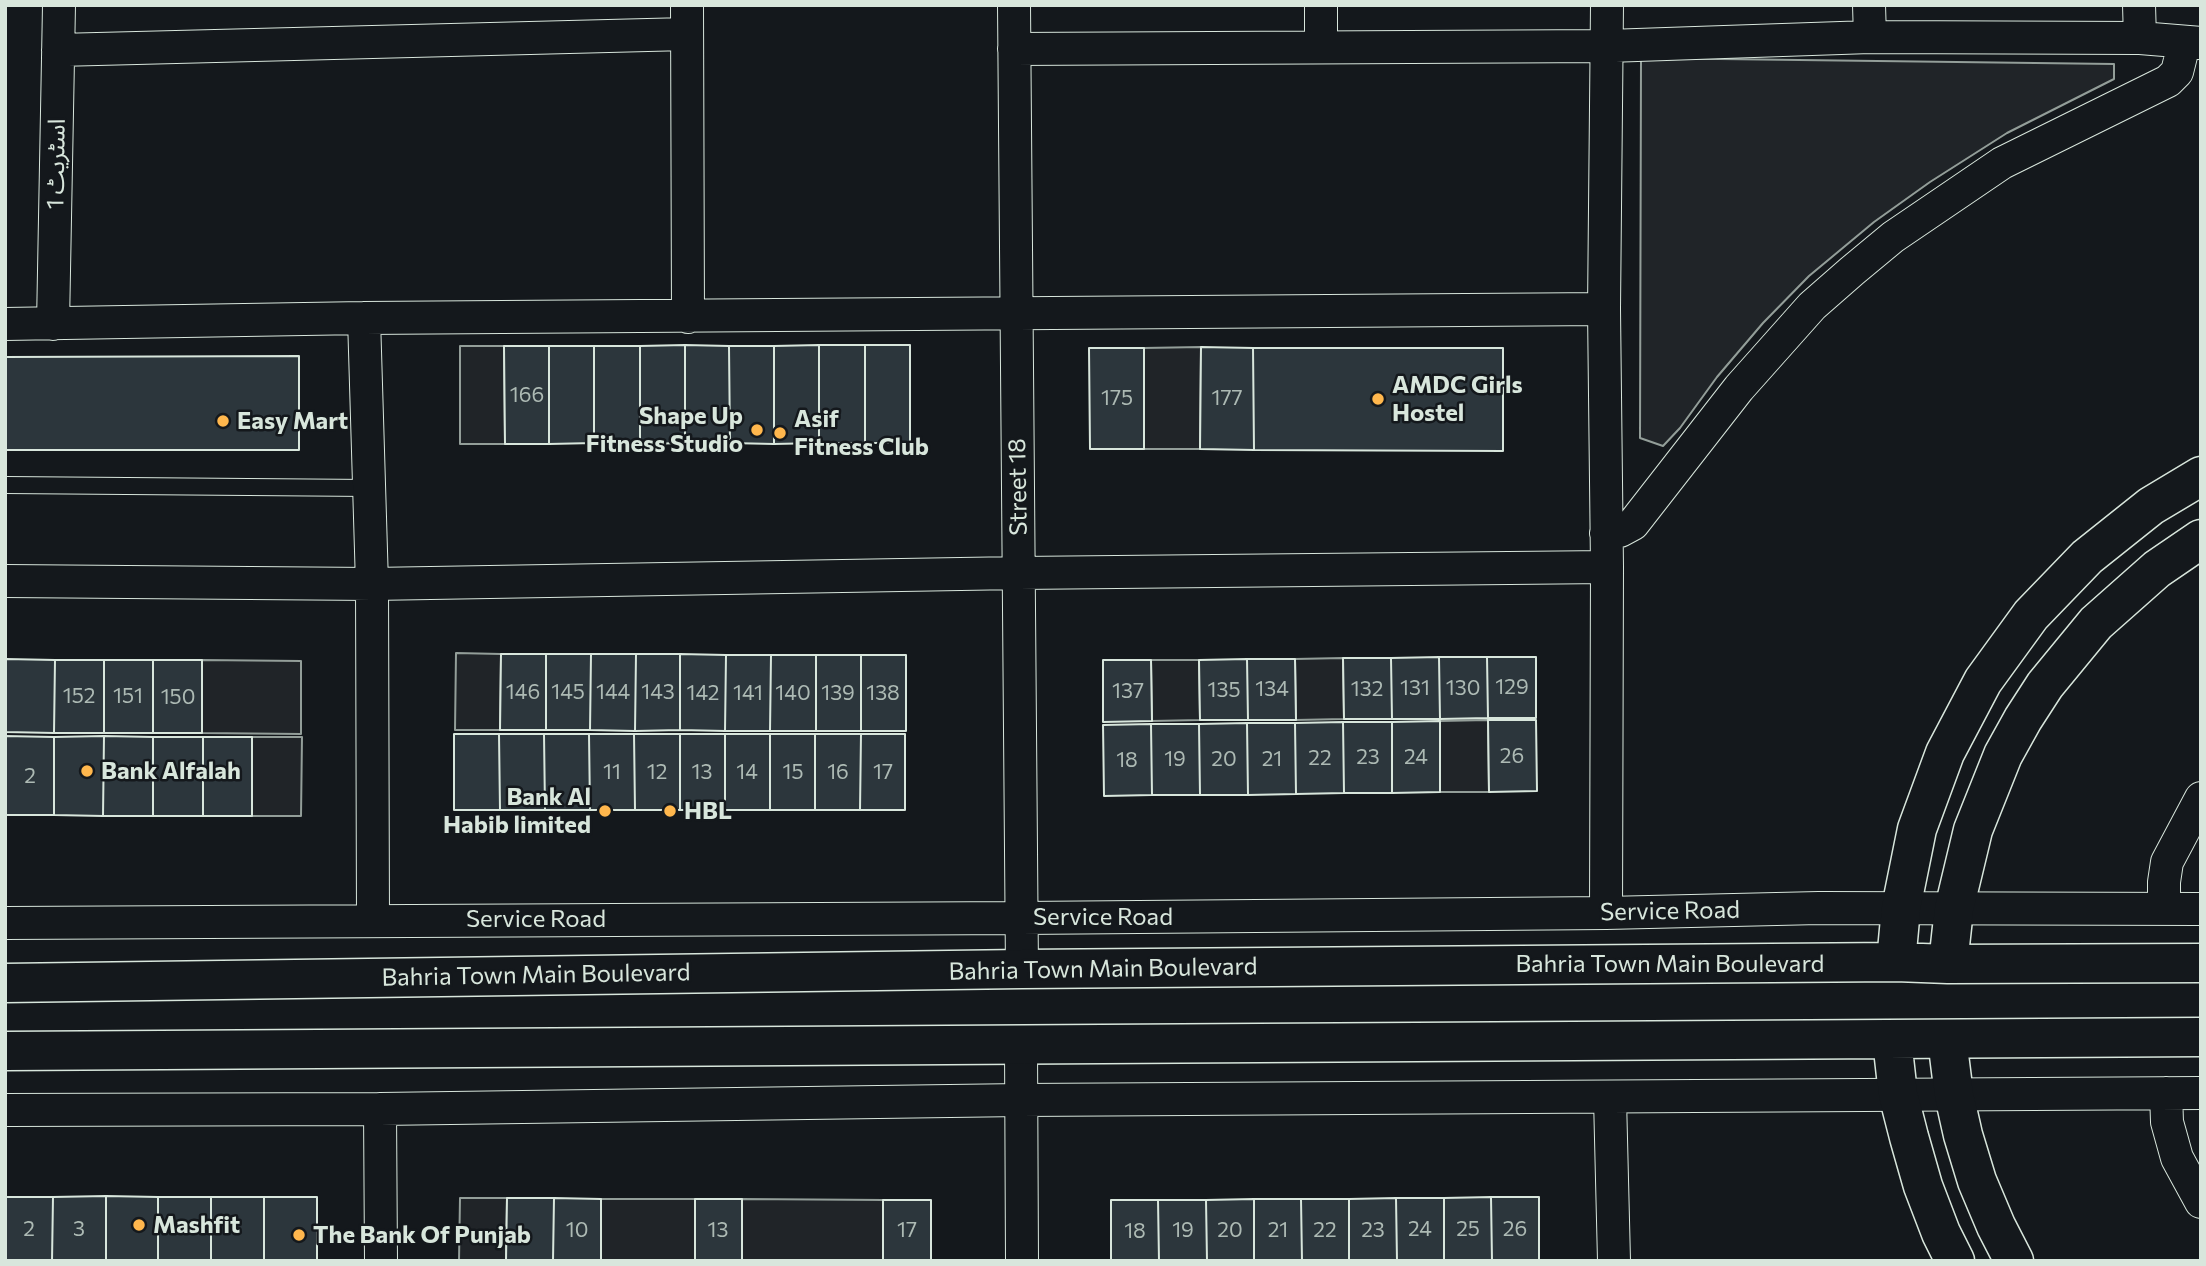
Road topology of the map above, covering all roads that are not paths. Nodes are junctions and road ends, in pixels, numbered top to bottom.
1 (59, 5) edge
2 (1014, 5) edge
3 (1321, 5) edge
4 (1607, 5) edge
5 (1869, 5) edge
6 (2139, 5) edge
7 (687, 20) edge
8 (1870, 37) junction
9 (2140, 38) junction
10 (2191, 43) edge
11 (1608, 46) junction
12 (1321, 47) junction
13 (1014, 48) junction
14 (58, 50) junction
15 (1604, 309) junction
16 (1016, 313) junction
17 (688, 317) junction
18 (364, 318) junction
19 (5, 324) edge
20 (53, 324) junction
21 (2201, 476) edge
22 (5, 485) edge
23 (370, 488) junction
24 (1606, 533) junction
25 (2201, 539) edge
26 (1607, 567) junction
27 (1019, 573) junction
28 (5, 581) edge
29 (372, 584) junction
30 (2201, 799) edge
31 (1900, 908) junction
32 (1954, 909) junction
33 (2164, 909) junction
34 (2201, 909) edge
35 (1606, 913) junction
36 (1022, 918) junction
37 (373, 919) junction
38 (5, 923) edge
39 (1896, 962) junction
40 (2201, 963) edge
41 (1948, 964) junction
42 (1022, 969) junction
43 (5, 982) edge
44 (2201, 1037) edge
45 (1947, 1039) junction
46 (1892, 1040) junction
47 (1021, 1046) junction
48 (5, 1051) edge
49 (2166, 1093) junction
50 (2201, 1093) edge
51 (1898, 1094) junction
52 (1954, 1094) junction
53 (1609, 1098) junction
54 (1021, 1100) junction
55 (380, 1109) junction
56 (5, 1110) edge
57 (2201, 1202) edge
58 (381, 1261) edge
59 (1022, 1261) edge
60 (1614, 1261) edge
61 (1955, 1261) edge
62 (2014, 1261) edge

1 - 14 street, اسٹریٹ 1
2 - 13 street, Street 18
3 - 12 street
4 - 11 street
5 - 8 street
6 - 9 street
7 - 14 street
7 - 17 street
8 - 9 street
8 - 11 street
9 - 10 street
10 - 24 street
11 - 12 street
11 - 15 street
12 - 13 street
13 - 16 street, Street 18
14 - 20 street, اسٹریٹ 1
15 - 16 street
15 - 24 street
16 - 17 street
16 - 27 street, Street 18
17 - 18 street
18 - 20 street
18 - 23 street
19 - 20 street
21 - 31 street
22 - 23 lane
23 - 29 street
24 - 26 street
25 - 32 street
26 - 27 street
26 - 35 street
27 - 29 street
27 - 36 street, Street 18
28 - 29 street
29 - 37 street
30 - 33 street
31 - 32 street, Service Road
31 - 35 street, Service Road
31 - 39 street
32 - 33 street, Service Road
32 - 41 street
33 - 34 street, Service Road
35 - 36 street, Service Road
36 - 37 street, Service Road
36 - 42 street, Street 18
37 - 38 street, Service Road
39 - 41 street, Bahria Town Main Boulevard
39 - 42 street, Bahria Town Main Boulevard
40 - 41 street, Bahria Town Main Boulevard
42 - 43 street, Bahria Town Main Boulevard
44 - 45 street
45 - 46 street
45 - 52 street
46 - 47 street
46 - 51 street
47 - 48 street
47 - 54 street
49 - 50 street
49 - 52 street
49 - 57 street
51 - 52 street
51 - 53 street
51 - 61 street
52 - 62 street
53 - 54 street
53 - 60 street
54 - 55 street
54 - 59 street
55 - 56 street
55 - 58 street

